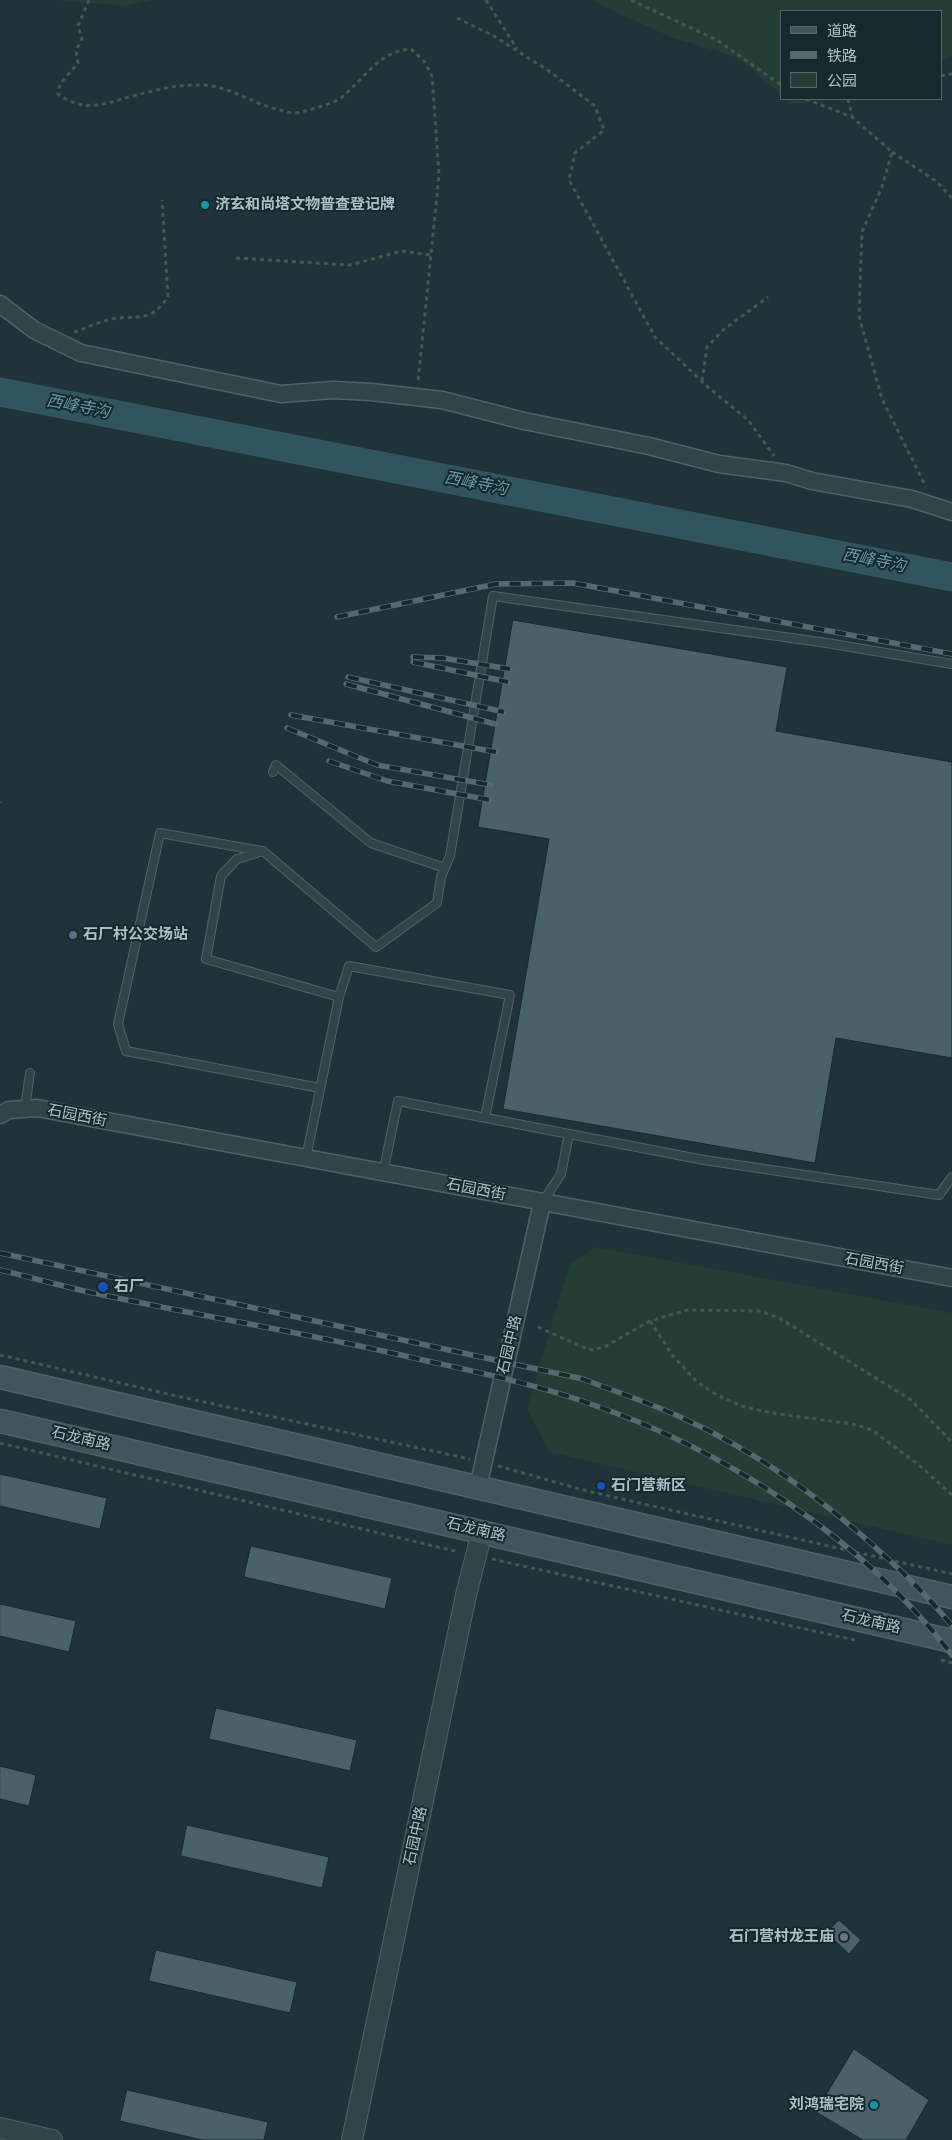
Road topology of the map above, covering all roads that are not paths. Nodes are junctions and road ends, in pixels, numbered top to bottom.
1 (0, 304) edge
2 (944, 510) edge
3 (952, 664) edge
4 (273, 772) dead end
5 (263, 851) junction
6 (445, 868) junction
7 (339, 997) junction
8 (30, 1073) dead end
9 (320, 1088) junction
10 (25, 1109) junction
11 (0, 1115) edge
12 (486, 1118) junction
13 (569, 1134) junction
14 (306, 1158) junction
15 (383, 1173) junction
16 (952, 1177) edge
17 (542, 1203) junction
18 (952, 1278) edge
19 (0, 1377) edge
20 (0, 1421) edge
21 (478, 1487) junction
22 (482, 1532) junction
23 (952, 1596) edge
24 (952, 1641) edge
25 (0, 2128) edge
26 (52, 2140) edge
27 (352, 2140) edge

1 - 2 street
3 - 6 lane
4 - 6 lane
5 - 6 lane
5 - 7 lane
5 - 9 lane
7 - 9 lane
7 - 12 lane
8 - 10 lane
9 - 14 lane
10 - 11 street, 石园西街
10 - 14 street, 石园西街
12 - 13 lane
12 - 15 lane
13 - 16 lane
13 - 17 lane
14 - 15 street, 石园西街
15 - 17 street, 石园西街
17 - 18 street, 石园西街
17 - 21 street, 石园中路
19 - 21 main road
20 - 22 main road, 石龙南路
21 - 23 main road
22 - 24 main road, 石龙南路
22 - 27 street, 石园中路
25 - 26 street

